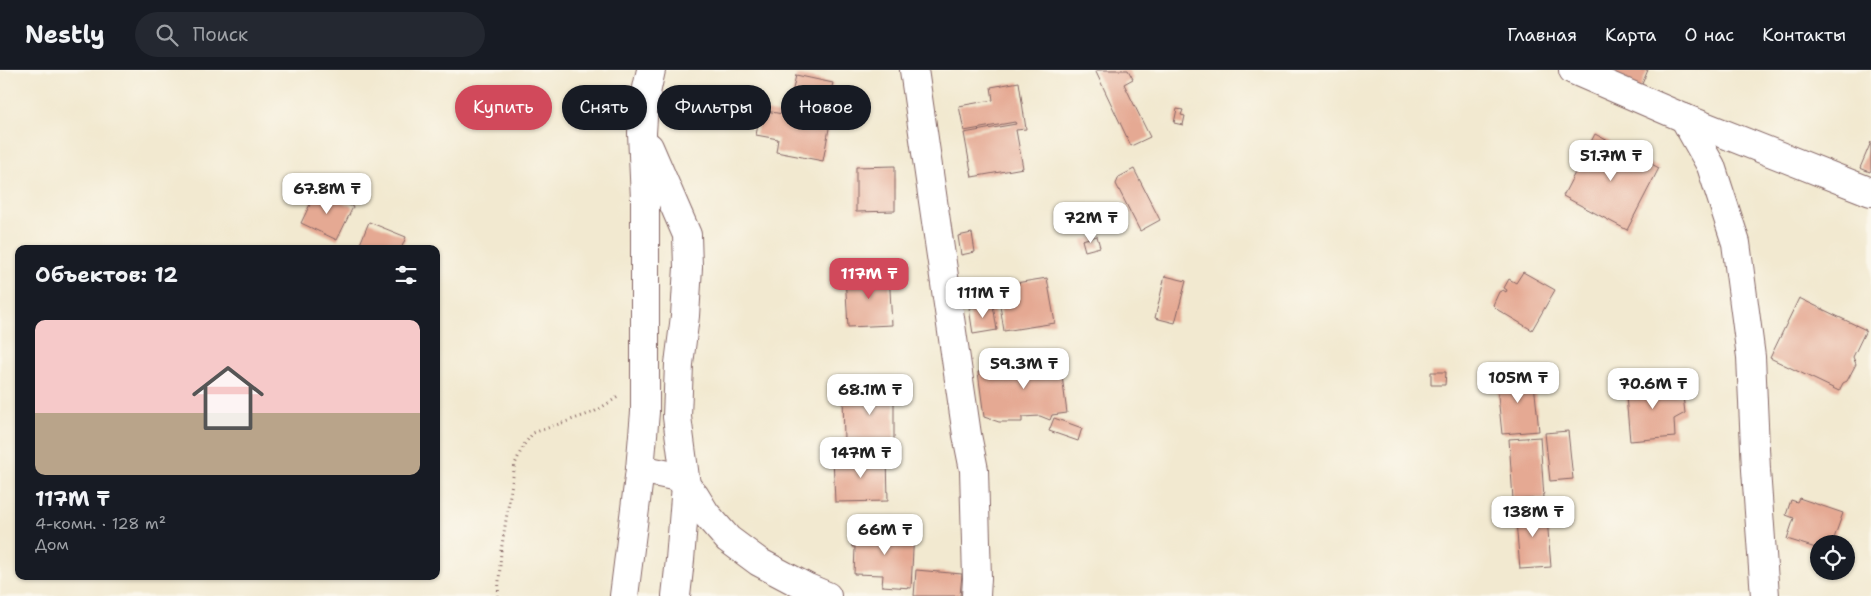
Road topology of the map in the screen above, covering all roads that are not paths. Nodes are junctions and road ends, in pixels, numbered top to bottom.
1 (650, 70) edge
2 (914, 70) edge
3 (1574, 70) edge
4 (647, 86) edge
5 (1684, 118) junction
6 (642, 130) edge
7 (643, 130) edge
8 (1871, 192) edge
9 (681, 352) junction
10 (645, 368) junction
11 (640, 470) junction
12 (686, 485) junction
13 (624, 596) edge
14 (676, 596) edge
15 (827, 596) edge
16 (976, 596) edge
17 (1765, 596) edge

1 - 4 street
2 - 16 street
3 - 5 street
5 - 8 street
5 - 17 street
6 - 10 street
7 - 9 street
9 - 10 street
9 - 12 street
10 - 11 street
11 - 12 street
11 - 13 street
12 - 14 street
12 - 15 street

